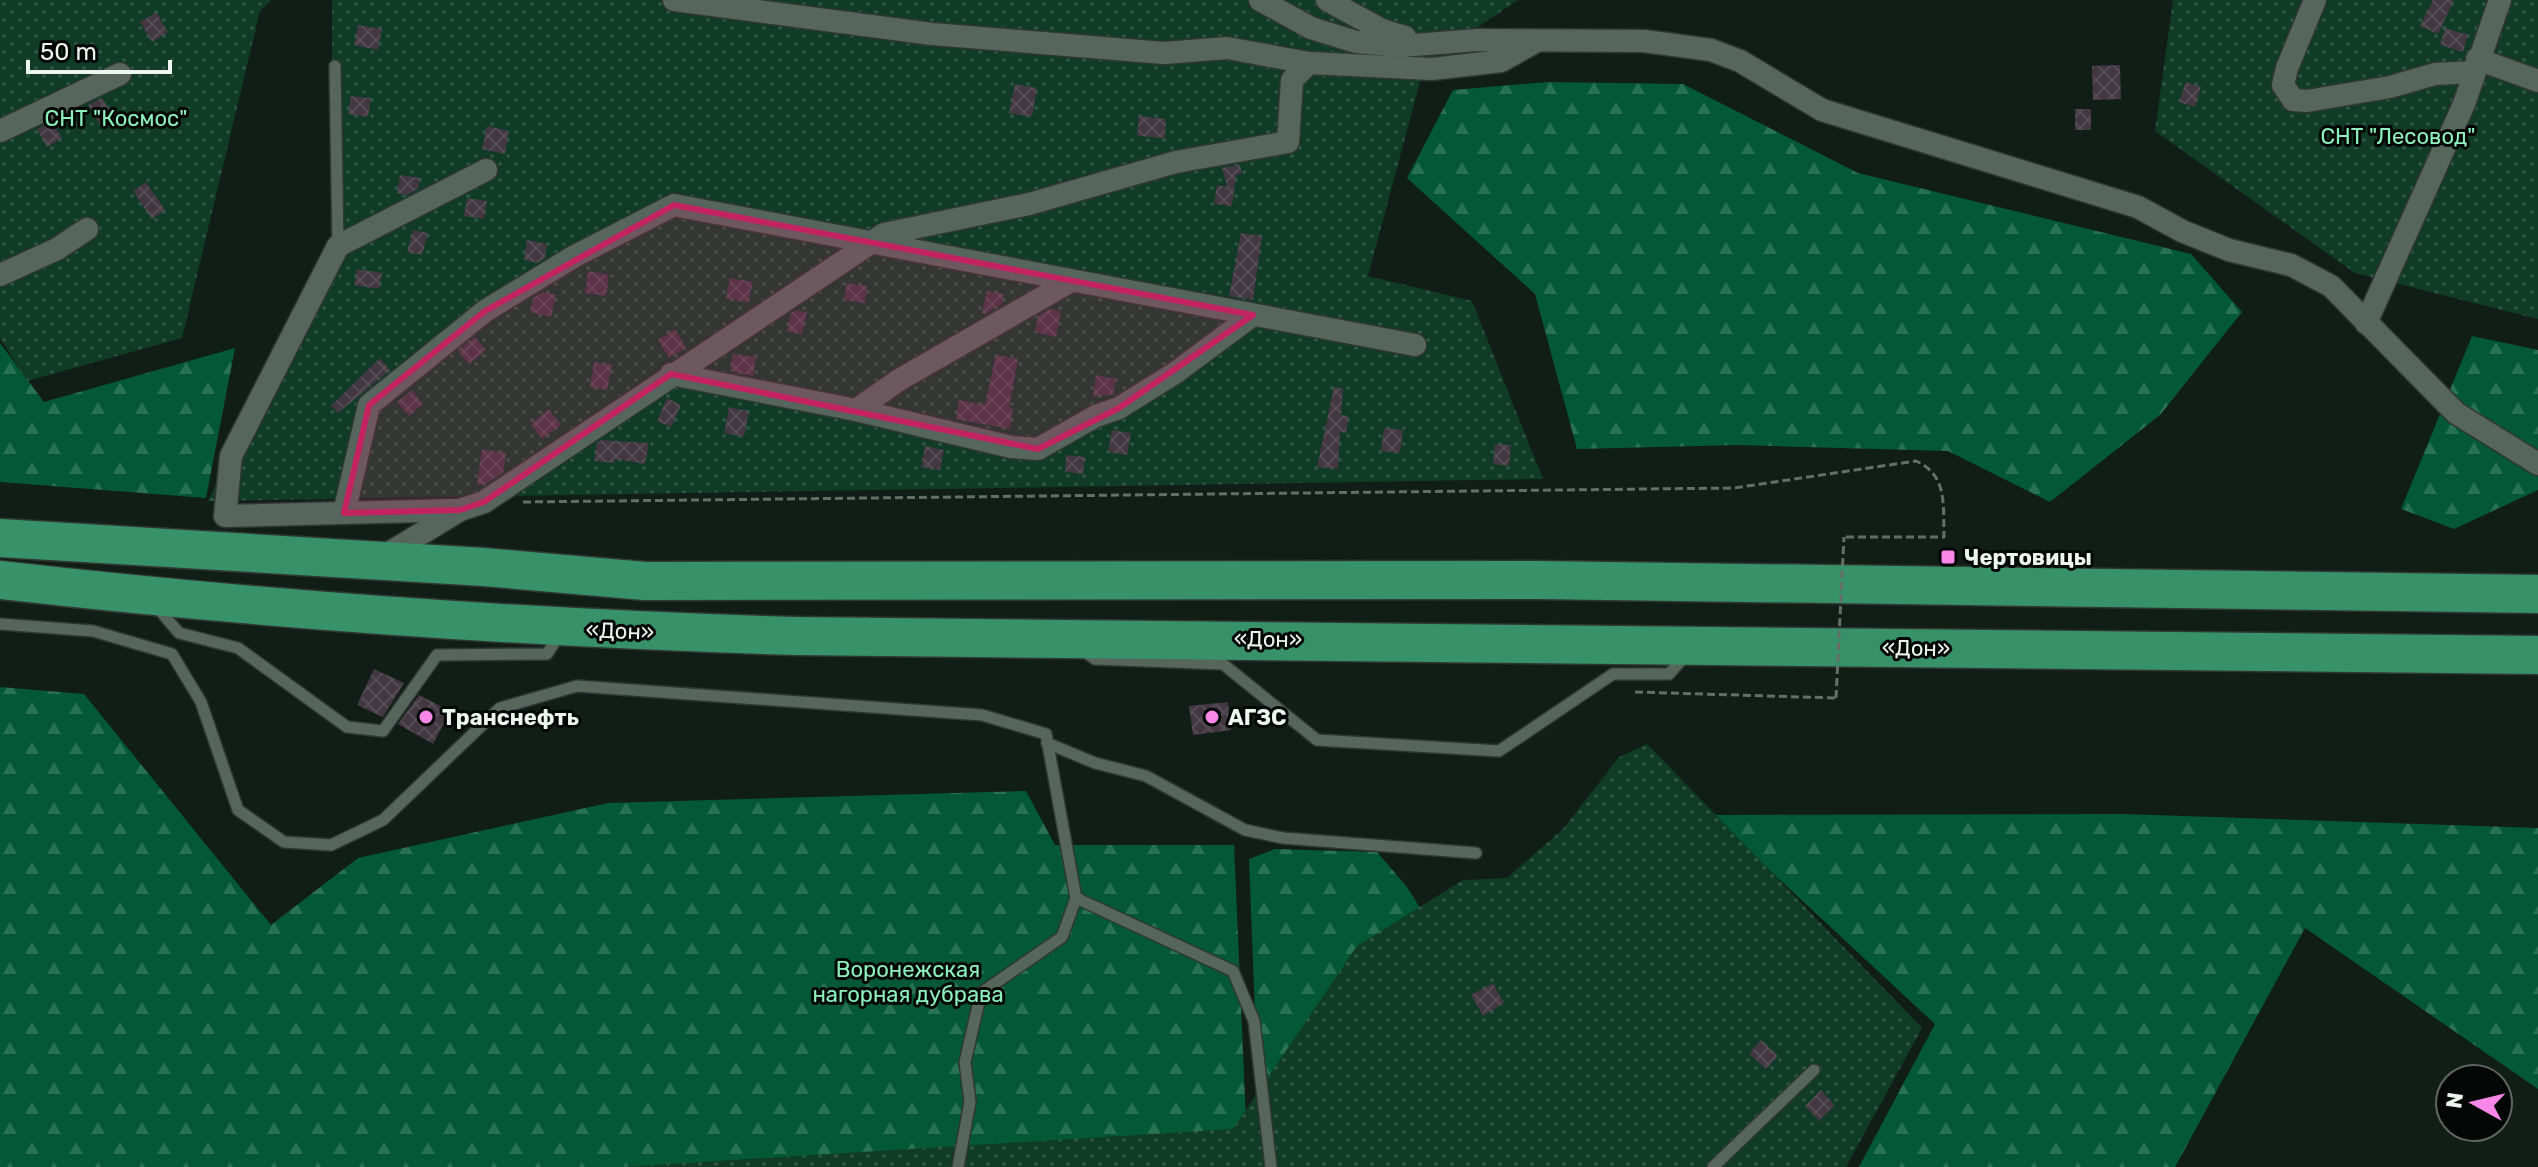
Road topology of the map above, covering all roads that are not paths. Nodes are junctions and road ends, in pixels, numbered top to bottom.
1 (674, 0) edge
2 (1260, 0) edge
3 (1327, 0) edge
4 (2315, 0) edge
5 (2500, 0) edge
6 (1538, 41) junction
7 (1429, 45) junction
8 (1309, 63) junction
9 (335, 66) dead end
10 (2475, 66) junction
11 (120, 74) dead end
12 (2538, 81) edge
13 (0, 131) edge
14 (486, 170) dead end
15 (87, 229) dead end
16 (869, 244) junction
17 (338, 246) junction
18 (0, 275) edge
19 (1071, 281) junction
20 (1253, 315) junction
21 (2366, 323) junction
22 (1415, 345) dead end
23 (671, 374) junction
24 (856, 410) junction
25 (2538, 464) edge
26 (460, 510) junction
27 (344, 513) junction
28 (0, 538) edge
29 (374, 562) junction
30 (0, 580) edge
31 (2538, 594) edge
32 (148, 597) junction
33 (0, 624) edge
34 (563, 629) junction
35 (1068, 638) junction
36 (1694, 646) junction
37 (2538, 655) edge
38 (1047, 743) junction
39 (1476, 853) dead end
40 (1076, 898) junction
41 (1814, 1070) dead end
42 (958, 1167) edge
43 (1271, 1167) edge
44 (1713, 1167) edge

1 - 8 street
2 - 7 street
3 - 7 street
4 - 10 street
5 - 10 street
6 - 7 street
6 - 8 street
6 - 21 street
8 - 16 street
9 - 17 lane
10 - 12 street
10 - 21 street
11 - 13 street
14 - 17 street
15 - 18 street
16 - 19 street
16 - 23 street
16 - 27 street
17 - 27 street
19 - 20 street
19 - 24 street
20 - 22 street
20 - 24 street
21 - 25 street
23 - 24 street
23 - 26 street
26 - 27 street
26 - 29 street
28 - 29 highway
29 - 31 highway
30 - 32 highway, «Дон»
32 - 34 highway, «Дон»
32 - 34 lane
33 - 38 lane
34 - 35 highway, «Дон»
35 - 36 highway, «Дон»
35 - 36 lane
36 - 37 highway, «Дон»
38 - 39 lane
38 - 40 lane
40 - 42 lane
40 - 43 lane
41 - 44 lane

